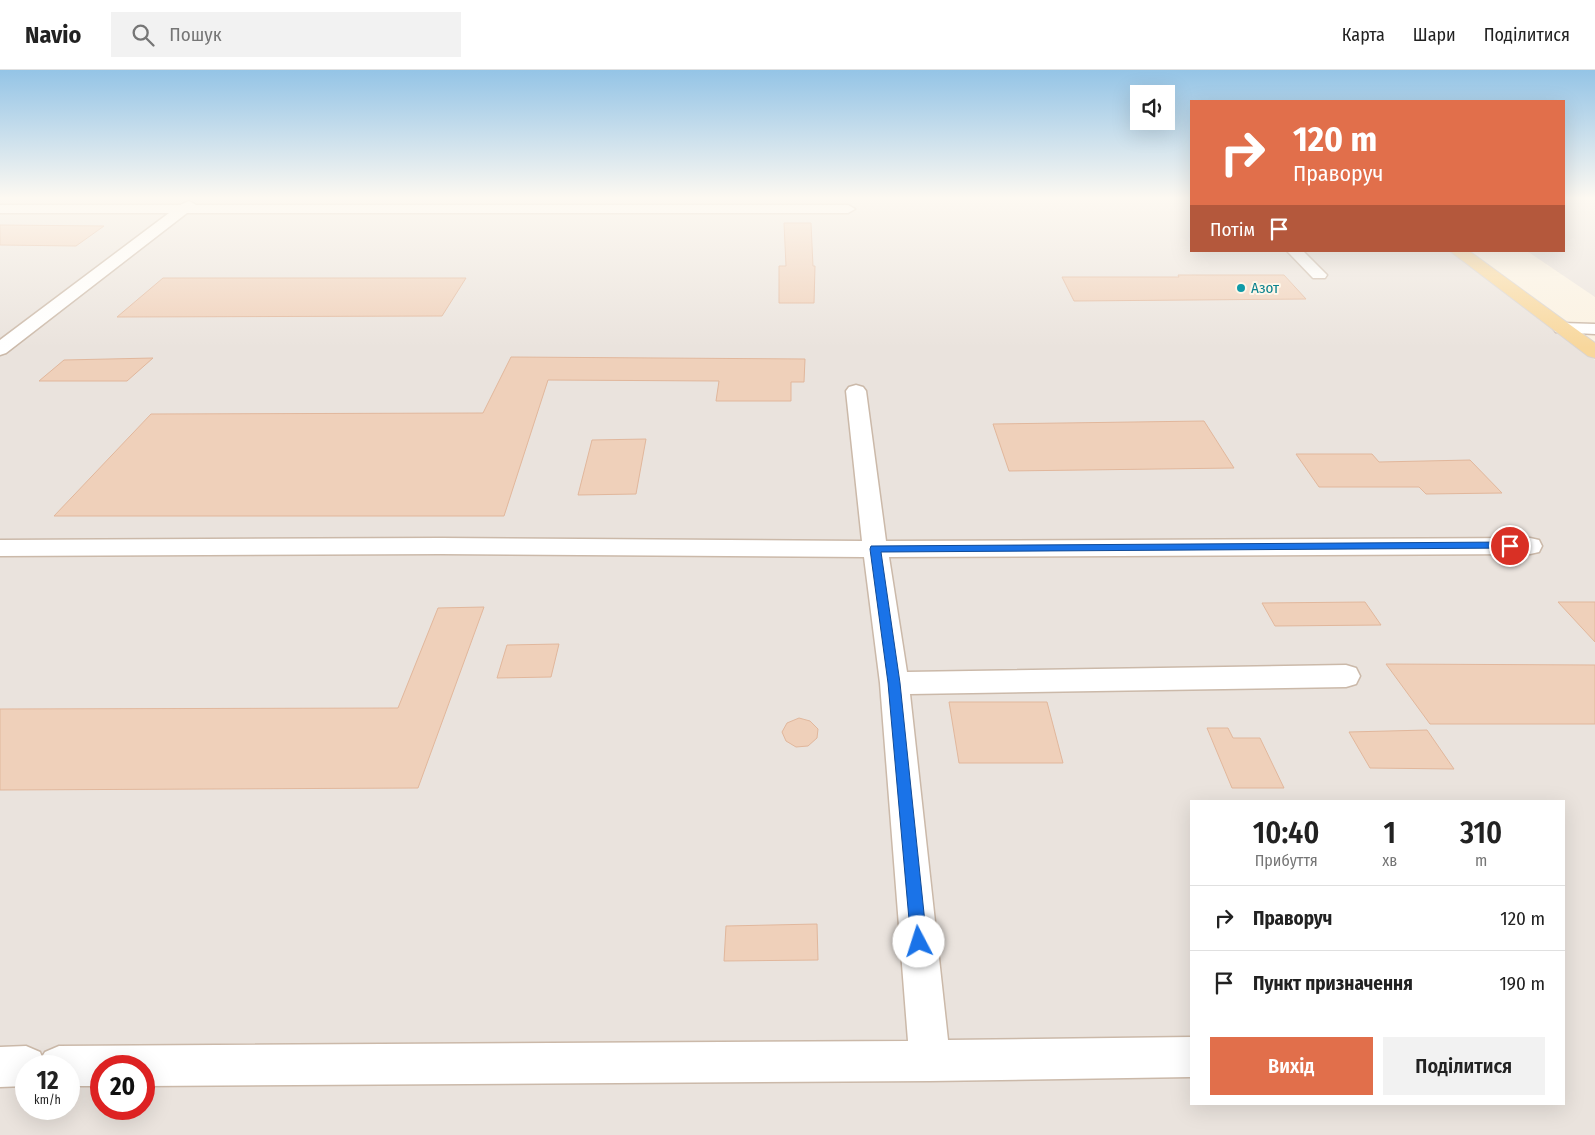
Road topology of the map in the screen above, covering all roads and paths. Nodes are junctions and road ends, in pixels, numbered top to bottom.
1 (132, 249) edge
2 (1295, 252) edge
3 (1459, 252) edge
4 (1318, 275) dead end
5 (1562, 328) junction
6 (1595, 329) edge
7 (0, 349) edge
8 (1595, 352) edge
9 (856, 391) dead end
10 (1530, 546) dead end
11 (0, 548) edge
12 (875, 549) junction
13 (1346, 676) dead end
14 (894, 683) junction
15 (1190, 1057) edge
16 (930, 1061) junction
17 (15, 1066) edge
18 (80, 1066) edge
19 (0, 1067) edge

1 - 7 lane
2 - 4 lane
3 - 5 main road
5 - 6 lane
5 - 8 main road
9 - 12 lane
10 - 12 lane
11 - 12 lane
12 - 14 lane
13 - 14 lane
14 - 16 lane
15 - 16 lane
16 - 18 lane
17 - 19 lane

